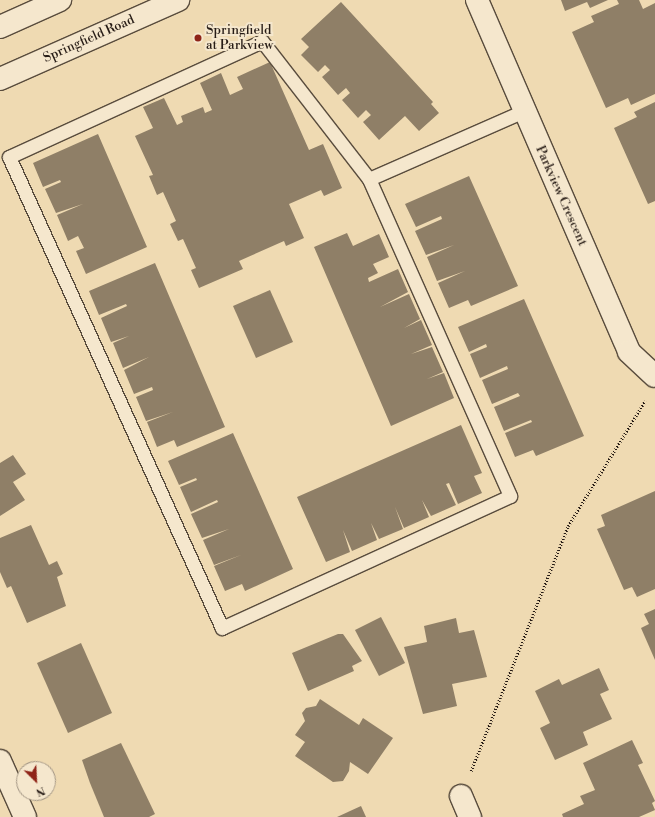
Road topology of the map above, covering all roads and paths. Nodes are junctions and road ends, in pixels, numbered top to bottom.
1 (60, 0) edge
2 (178, 0) edge
3 (474, 3) edge
4 (0, 27) edge
5 (0, 79) edge
6 (524, 111) junction
7 (369, 179) junction
8 (655, 376) edge
9 (647, 399) dead end
10 (0, 761) edge
11 (461, 796) joint
12 (25, 817) edge
13 (470, 817) edge

1 - 4 street
2 - 5 street, Springfield Road
3 - 6 street, Parkview Crescent
6 - 7 lane
6 - 8 street, Parkview Crescent
7 - 7 lane
9 - 11 path
10 - 12 street
11 - 13 street

